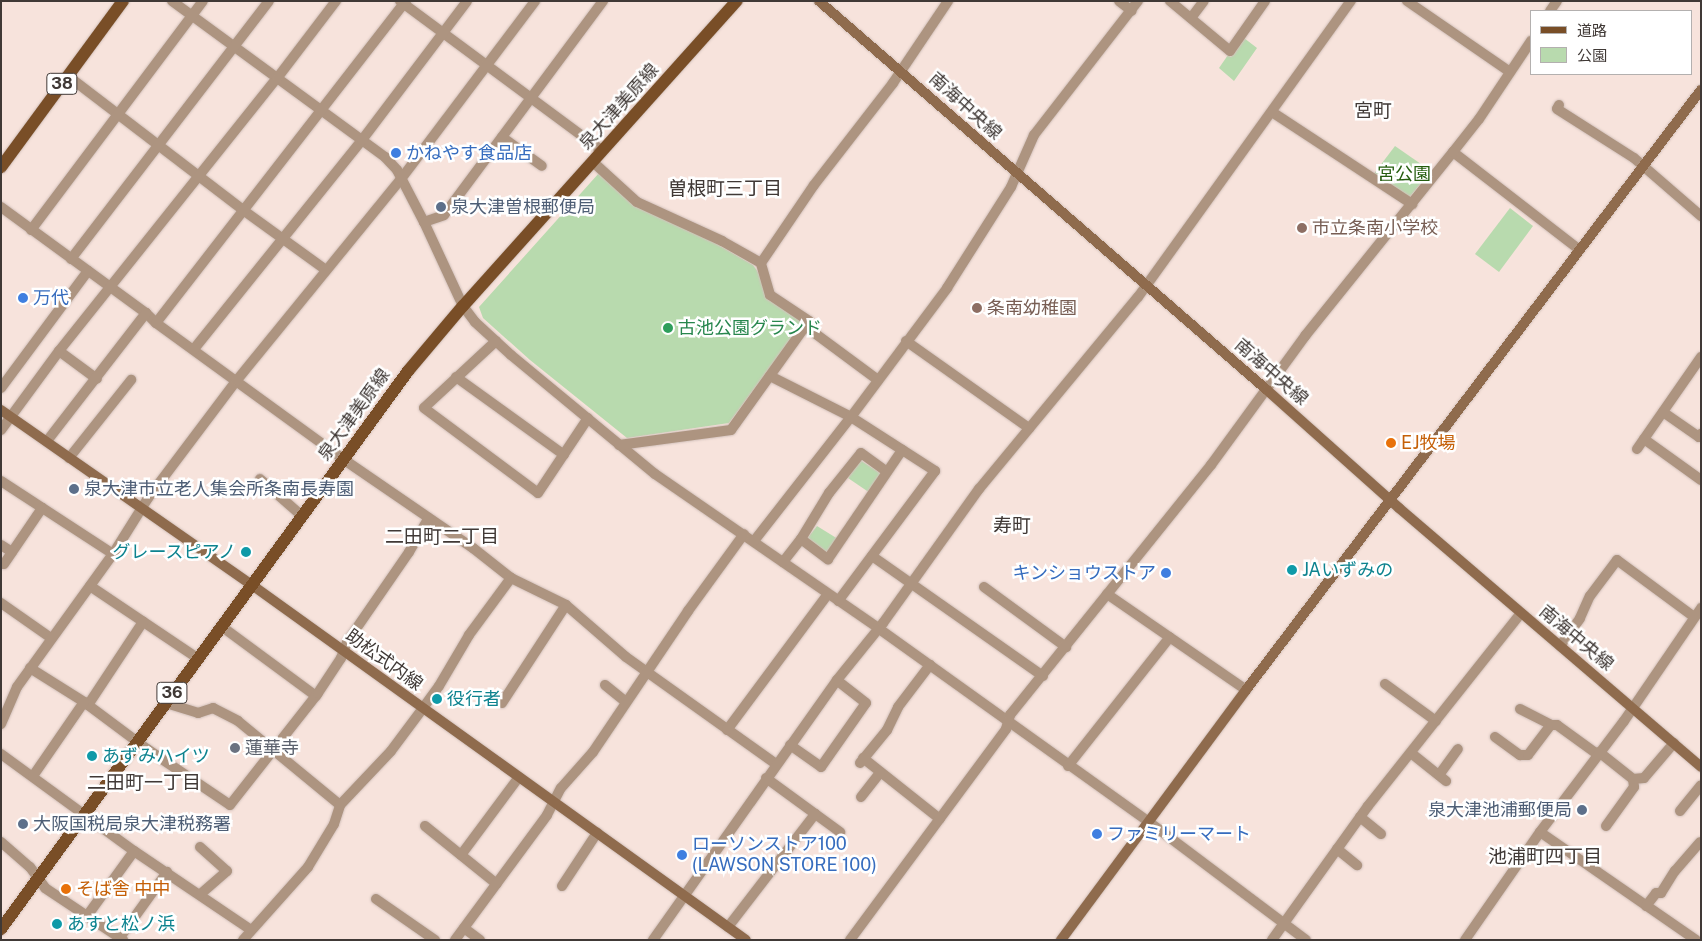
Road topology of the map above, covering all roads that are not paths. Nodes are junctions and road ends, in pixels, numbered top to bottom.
1 (123, 1) edge
2 (172, 1) edge
3 (203, 1) edge
4 (269, 1) edge
5 (336, 1) edge
6 (467, 1) edge
7 (534, 1) edge
8 (603, 1) edge
9 (737, 1) edge
10 (820, 1) edge
11 (948, 1) edge
12 (1119, 1) edge
13 (1138, 1) edge
14 (1170, 1) edge
15 (1204, 1) edge
16 (1265, 1) edge
17 (1352, 1) edge
18 (1407, 1) edge
19 (403, 2) edge
20 (1132, 10) junction
21 (193, 16) junction
22 (1191, 18) junction
23 (444, 33) junction
24 (1530, 42) edge
25 (235, 47) junction
26 (488, 66) junction
27 (901, 70) junction
28 (1510, 72) junction
29 (68, 76) junction
30 (278, 77) junction
31 (1701, 90) edge
32 (531, 98) junction
33 (1559, 105) dead end
34 (321, 110) junction
35 (1272, 112) junction
36 (117, 114) junction
37 (502, 137) junction
38 (362, 140) junction
39 (158, 145) junction
40 (603, 151) junction
41 (1454, 152) junction
42 (593, 162) junction
43 (542, 166) dead end
44 (1643, 166) junction
45 (1, 167) edge
46 (1018, 175) junction
47 (199, 177) junction
48 (401, 179) junction
49 (1412, 204) junction
50 (1, 207) edge
51 (243, 210) junction
52 (1701, 216) edge
53 (424, 222) junction
54 (31, 230) junction
55 (283, 238) junction
56 (1580, 250) junction
57 (72, 259) junction
58 (761, 263) junction
59 (326, 270) junction
60 (88, 271) junction
61 (1146, 284) junction
62 (111, 287) junction
63 (463, 306) junction
64 (146, 313) junction
65 (156, 323) junction
66 (805, 326) junction
67 (496, 341) junction
68 (906, 341) junction
69 (194, 349) junction
70 (59, 351) junction
71 (1701, 357) edge
72 (770, 376) junction
73 (456, 377) junction
74 (97, 379) junction
75 (131, 380) dead end
76 (237, 380) junction
77 (878, 380) junction
78 (1, 388) edge
79 (1267, 390) junction
80 (1, 410) edge
81 (1663, 412) junction
82 (11, 417) junction
83 (851, 417) junction
84 (588, 418) junction
85 (1029, 428) junction
86 (1, 430) edge
87 (1701, 434) edge
88 (1644, 439) junction
89 (46, 442) junction
90 (619, 444) junction
91 (1637, 449) dead end
92 (902, 450) junction
93 (564, 455) junction
94 (69, 458) junction
95 (343, 459) junction
96 (887, 472) junction
97 (260, 479) dead end
98 (1701, 480) edge
99 (3, 486) edge
100 (1391, 500) junction
101 (42, 508) junction
102 (143, 508) junction
103 (302, 516) junction
104 (429, 518) junction
105 (744, 534) junction
106 (801, 539) junction
107 (754, 541) junction
108 (1, 545) edge
109 (12, 552) junction
110 (113, 554) junction
111 (872, 556) junction
112 (783, 562) junction
113 (4, 564) dead end
114 (511, 578) junction
115 (912, 583) junction
116 (252, 585) junction
117 (90, 586) junction
118 (984, 587) dead end
119 (828, 594) junction
120 (1107, 594) junction
121 (838, 601) junction
122 (1, 603) edge
123 (566, 605) junction
124 (1701, 608) edge
125 (1521, 613) junction
126 (1694, 617) junction
127 (144, 622) junction
128 (222, 626) junction
129 (878, 628) junction
130 (1170, 637) junction
131 (51, 638) junction
132 (1066, 646) junction
133 (1560, 646) junction
134 (345, 651) junction
135 (197, 658) junction
136 (930, 665) junction
137 (30, 668) junction
138 (646, 672) junction
139 (1043, 676) junction
140 (837, 680) junction
141 (1385, 684) dead end
142 (605, 685) dead end
143 (1246, 690) junction
144 (316, 696) junction
145 (626, 702) junction
146 (86, 703) junction
147 (166, 703) junction
148 (502, 703) dead end
149 (1632, 706) junction
150 (423, 708) junction
151 (1520, 709) dead end
152 (1008, 721) junction
153 (1436, 722) junction
154 (1, 724) edge
155 (1551, 725) junction
156 (727, 730) junction
157 (1495, 737) dead end
158 (138, 742) junction
159 (1674, 743) junction
160 (790, 745) junction
161 (1458, 748) dead end
162 (275, 750) junction
163 (1411, 753) junction
164 (1598, 753) junction
165 (1, 754) edge
166 (776, 764) junction
167 (1068, 766) junction
168 (1701, 767) edge
169 (880, 773) junction
170 (33, 776) junction
171 (519, 777) junction
172 (766, 778) junction
173 (1633, 779) junction
174 (1701, 785) edge
175 (861, 797) dead end
176 (554, 801) junction
177 (340, 805) junction
178 (1680, 811) dead end
179 (84, 813) junction
180 (815, 814) junction
181 (1360, 817) junction
182 (940, 819) junction
183 (1149, 822) junction
184 (425, 826) dead end
185 (1606, 826) dead end
186 (597, 832) junction
187 (840, 832) dead end
188 (1540, 832) junction
189 (1382, 834) dead end
190 (1, 842) edge
191 (1700, 842) edge
192 (200, 847) dead end
193 (1337, 849) junction
194 (134, 851) junction
195 (460, 855) junction
196 (1357, 865) dead end
197 (167, 872) junction
198 (37, 879) junction
199 (497, 884) junction
200 (562, 886) dead end
201 (201, 894) junction
202 (684, 895) junction
203 (376, 898) dead end
204 (1646, 906) junction
205 (87, 916) junction
206 (1285, 924) junction
207 (728, 926) junction
208 (2, 927) edge
209 (464, 928) junction
210 (251, 930) junction
211 (120, 939) edge
212 (243, 940) edge
213 (435, 940) edge
214 (455, 940) edge
215 (480, 940) edge
216 (652, 940) edge
217 (746, 940) edge
218 (850, 940) edge
219 (1061, 940) edge
220 (1272, 940) edge
221 (1306, 940) edge
222 (1466, 940) edge
223 (1696, 940) edge

1 - 29 main road, 38
2 - 21 street
3 - 21 street
4 - 25 street
5 - 30 street
6 - 23 street
7 - 26 street
8 - 32 street
9 - 40 main road, 泉大津美原線 / 36
10 - 27 street, 南海中央線
11 - 27 street
12 - 20 street
13 - 20 street
14 - 22 street
15 - 22 street
16 - 22 street
17 - 35 street
18 - 28 street
19 - 23 street
19 - 34 street
20 - 46 street
21 - 25 street
21 - 36 street
23 - 26 street
23 - 38 street
24 - 28 street
25 - 30 street
25 - 39 street
26 - 32 street
26 - 48 street
27 - 46 street, 南海中央線
27 - 58 street
28 - 41 street
29 - 36 street
29 - 45 main road, 38
30 - 34 street
30 - 47 street
31 - 44 street
32 - 37 street
32 - 40 street
33 - 44 street
34 - 38 street
34 - 51 street
35 - 49 street
35 - 61 street
36 - 39 street
36 - 54 street
37 - 43 street
37 - 53 street
38 - 48 street
38 - 55 street
39 - 47 street
39 - 57 street
40 - 42 main road, 泉大津美原線 / 36
41 - 49 street
41 - 56 street
42 - 58 street
42 - 63 main road, 泉大津美原線 / 36
44 - 52 street
44 - 56 street
46 - 61 street, 南海中央線
46 - 68 street
47 - 51 street
47 - 62 street
48 - 53 street
48 - 59 street
49 - 79 street
50 - 54 street
51 - 55 street
51 - 65 street
53 - 63 street
54 - 57 street
55 - 59 street
55 - 69 street
56 - 100 street
57 - 60 street
58 - 66 street
59 - 76 street
60 - 62 street
60 - 78 street
61 - 79 street, 南海中央線
61 - 85 street
62 - 64 street
62 - 70 street
63 - 67 street
63 - 95 main road, 泉大津美原線 / 36
64 - 65 street
64 - 74 street
65 - 69 street
66 - 72 street
66 - 77 street
67 - 73 street
67 - 84 street
68 - 77 street
68 - 85 street
69 - 76 street
70 - 74 street
70 - 82 street
71 - 81 street
72 - 83 street
72 - 90 street
73 - 93 street
73 - 93 street
74 - 89 street
75 - 94 street
76 - 95 street
76 - 102 street
77 - 83 street
79 - 100 street, 南海中央線
79 - 120 street
80 - 82 street, 助松式内線
81 - 87 street
81 - 88 street
82 - 86 street
82 - 89 street, 助松式内線
83 - 92 street
83 - 107 street
84 - 90 street
84 - 93 street
85 - 115 street
88 - 91 street
88 - 98 street
89 - 94 street, 助松式内線
90 - 105 street
92 - 96 street
92 - 111 street
94 - 102 street, 助松式内線
95 - 103 main road, 泉大津美原線 / 36
95 - 104 street
96 - 106 street
96 - 106 street
97 - 103 street
99 - 101 street
100 - 125 street, 南海中央線
100 - 143 street
101 - 109 street
101 - 110 street
102 - 110 street
102 - 116 street, 助松式内線
103 - 116 main road, 泉大津美原線 / 36
104 - 114 street
104 - 134 street
105 - 107 street
105 - 138 street
106 - 112 street
107 - 112 street
108 - 109 street
109 - 113 street
110 - 117 street
111 - 115 street
111 - 121 street
112 - 119 street
114 - 123 street
114 - 150 street
115 - 129 street
115 - 139 street
116 - 128 main road, 泉大津美原線 / 36
116 - 134 street, 助松式内線
117 - 127 street
117 - 131 street
118 - 132 street
119 - 121 street
119 - 156 street
120 - 130 street
120 - 132 street
121 - 129 street
122 - 131 street
123 - 138 street
123 - 148 street
124 - 126 street
125 - 133 street, 南海中央線
125 - 153 street
126 - 133 street
126 - 149 street
127 - 135 street
127 - 146 street
128 - 135 main road, 泉大津美原線 / 36
128 - 144 street
129 - 136 street
129 - 140 street
130 - 143 street
130 - 167 street
131 - 137 street
132 - 139 street
133 - 149 street, 南海中央線
134 - 144 street
134 - 150 street, 助松式内線
135 - 147 main road, 泉大津美原線 / 36
136 - 152 street
136 - 169 street
137 - 146 street
137 - 154 street
138 - 145 street
138 - 156 street
139 - 152 street
140 - 160 street
140 - 160 street
141 - 153 street
142 - 145 street
143 - 183 street
144 - 162 street
145 - 176 street
146 - 158 street
146 - 170 street
147 - 158 main road, 泉大津美原線 / 36
147 - 162 street
149 - 159 street, 南海中央線
149 - 164 street
150 - 171 street, 助松式内線
150 - 177 street
151 - 155 street
152 - 167 street
152 - 182 street
153 - 163 street
155 - 157 street
155 - 164 street
156 - 166 street
158 - 162 street
158 - 179 main road, 泉大津美原線 / 36
159 - 168 street, 南海中央線
159 - 173 street
160 - 166 street
161 - 163 street
162 - 177 street
163 - 181 street
164 - 173 street
164 - 188 street
165 - 170 street
166 - 172 street
167 - 183 street
169 - 175 street
169 - 182 street
170 - 179 street
171 - 176 street, 助松式内線
171 - 195 street
172 - 180 street
172 - 202 street
173 - 185 street
174 - 178 street
176 - 186 street, 助松式内線
176 - 199 street
177 - 210 street
179 - 194 street
179 - 198 main road, 泉大津美原線 / 36
180 - 187 street
180 - 207 street
181 - 189 street
181 - 193 street
182 - 218 street
183 - 206 street
183 - 219 street
184 - 195 street
186 - 200 street
186 - 202 street, 助松式内線
188 - 204 street
188 - 222 street
190 - 198 street
191 - 204 street
192 - 201 street
193 - 196 street
193 - 206 street
194 - 197 street
194 - 205 street
195 - 199 street
197 - 201 street
197 - 211 street
198 - 205 street
198 - 208 main road, 泉大津美原線 / 36
199 - 209 street
201 - 210 street
202 - 207 street, 助松式内線
202 - 216 street
203 - 213 street
204 - 223 street
205 - 211 street
206 - 220 street
206 - 221 street
207 - 217 street, 助松式内線
209 - 214 street
209 - 215 street
210 - 212 street

